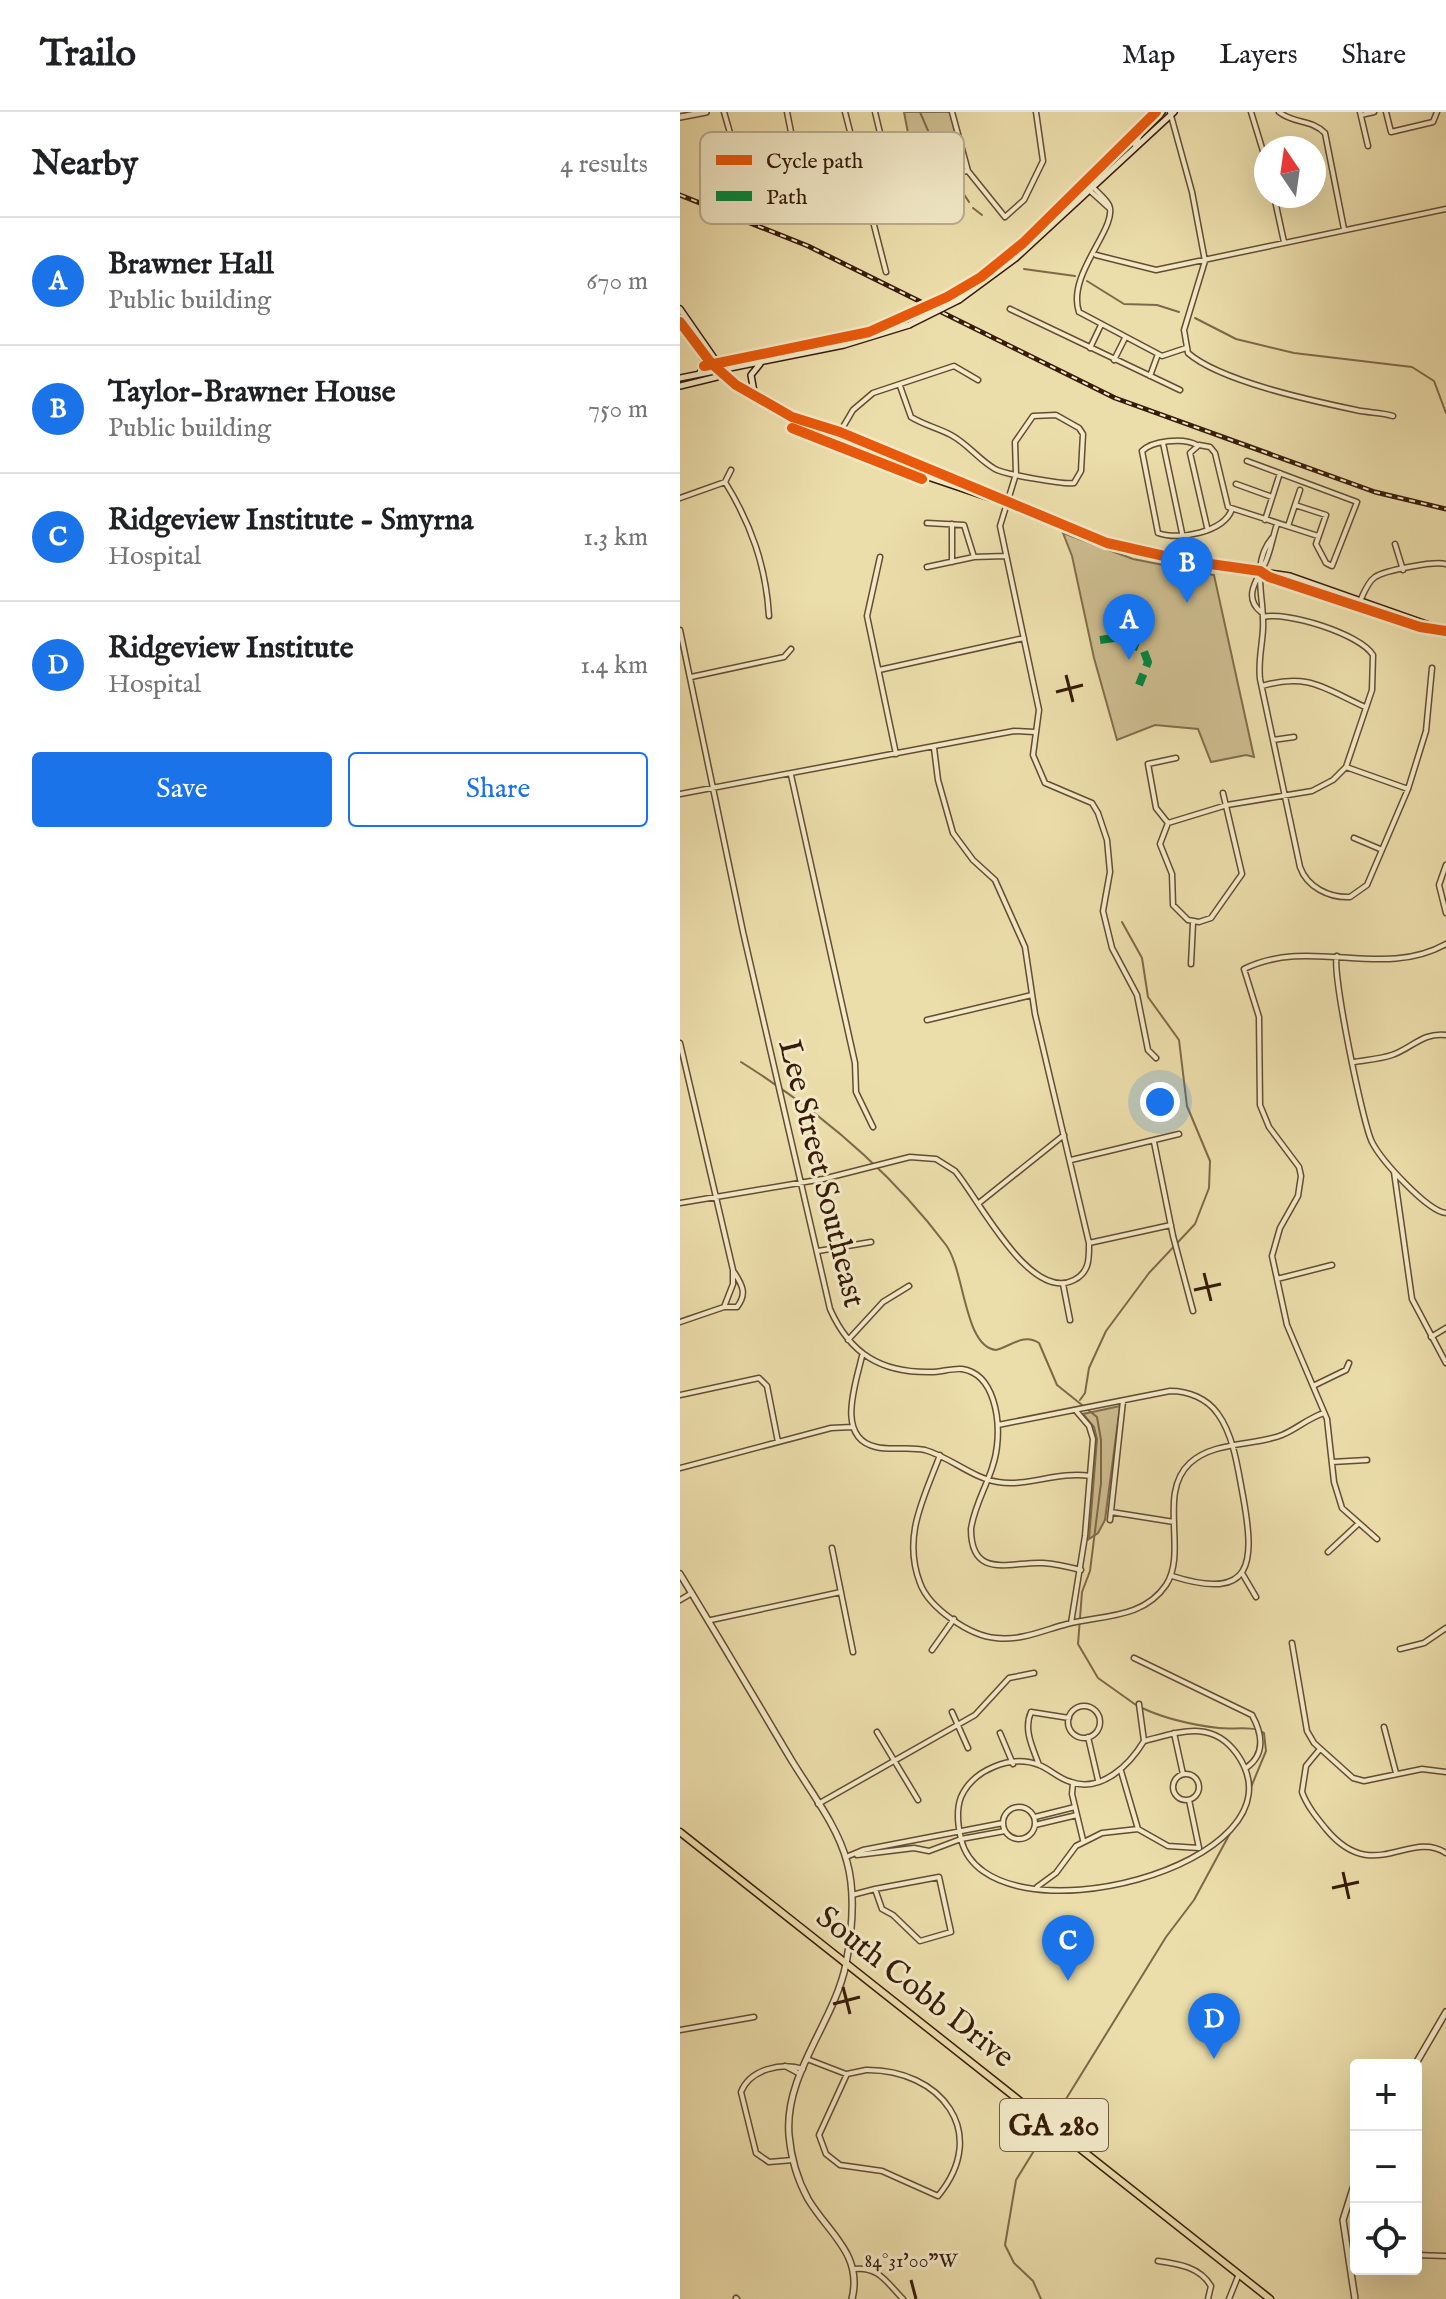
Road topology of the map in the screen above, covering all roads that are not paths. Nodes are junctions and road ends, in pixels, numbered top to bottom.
1 (706, 112) edge
2 (724, 112) edge
3 (787, 112) edge
4 (845, 112) edge
5 (875, 112) edge
6 (952, 112) edge
7 (1036, 112) edge
8 (1162, 112) edge
9 (1251, 112) edge
10 (1279, 112) edge
11 (1374, 112) edge
12 (1386, 112) edge
13 (1437, 112) edge
14 (1172, 113) edge
15 (1360, 114) edge
16 (680, 117) edge
17 (730, 132) edge
18 (791, 132) edge
19 (850, 132) edge
20 (880, 132) edge
21 (957, 132) edge
22 (1258, 136) edge
23 (1134, 145) junction
24 (1368, 146) dead end
25 (964, 156) edge
26 (968, 171) junction
27 (964, 173) edge
28 (1090, 187) junction
29 (1277, 208) edge
30 (1446, 209) edge
31 (873, 224) edge
32 (1344, 229) junction
33 (1284, 242) junction
34 (1096, 255) dead end
35 (1205, 261) junction
36 (886, 272) dead end
37 (680, 309) edge
38 (1010, 309) dead end
39 (680, 322) edge
40 (1101, 325) junction
41 (1125, 338) junction
42 (1186, 348) junction
43 (701, 349) junction
44 (1090, 349) junction
45 (1158, 354) junction
46 (1114, 360) junction
47 (760, 363) junction
48 (723, 371) junction
49 (699, 374) junction
50 (1150, 376) junction
51 (680, 378) edge
52 (978, 380) dead end
53 (680, 386) edge
54 (900, 386) junction
55 (1180, 390) dead end
56 (755, 399) junction
57 (1393, 416) dead end
58 (792, 417) junction
59 (845, 425) junction
60 (840, 432) junction
61 (848, 435) junction
62 (1163, 443) junction
63 (1197, 445) junction
64 (874, 455) junction
65 (904, 458) junction
66 (1247, 461) dead end
67 (731, 470) dead end
68 (1280, 473) junction
69 (1016, 474) junction
70 (725, 482) junction
71 (1236, 484) dead end
72 (1300, 490) dead end
73 (1272, 497) junction
74 (680, 498) edge
75 (1006, 503) junction
76 (1295, 505) junction
77 (1232, 509) junction
78 (1265, 520) junction
79 (927, 523) dead end
80 (952, 523) junction
81 (1277, 524) junction
82 (1288, 526) junction
83 (1207, 527) junction
84 (1182, 533) junction
85 (1318, 536) junction
86 (1272, 538) junction
87 (1395, 544) dead end
88 (1005, 556) junction
89 (880, 557) dead end
90 (974, 557) junction
91 (952, 562) junction
92 (1446, 564) edge
93 (927, 567) dead end
94 (1403, 570) junction
95 (1260, 571) junction
96 (1361, 599) junction
97 (1262, 614) junction
98 (769, 616) dead end
99 (1427, 625) junction
100 (680, 630) edge
101 (1446, 631) edge
102 (1024, 638) junction
103 (1378, 646) dead end
104 (791, 649) dead end
105 (1371, 651) junction
106 (1432, 668) dead end
107 (879, 670) junction
108 (690, 677) junction
109 (1262, 686) junction
110 (1365, 707) junction
111 (1034, 732) junction
112 (1294, 737) dead end
113 (1273, 740) junction
114 (934, 748) junction
115 (896, 754) junction
116 (1176, 758) dead end
117 (1346, 767) junction
118 (791, 775) junction
119 (712, 787) junction
120 (1408, 789) junction
121 (1223, 793) dead end
122 (680, 794) edge
123 (1286, 796) junction
124 (1227, 805) junction
125 (1168, 823) junction
126 (1354, 838) dead end
127 (1380, 849) junction
128 (1446, 865) edge
129 (1356, 895) junction
130 (1358, 901) dead end
131 (1446, 913) edge
132 (1194, 922) junction
133 (1446, 944) edge
134 (1337, 956) junction
135 (1191, 964) dead end
136 (1032, 995) junction
137 (927, 1020) dead end
138 (1446, 1035) edge
139 (680, 1043) edge
140 (1156, 1058) dead end
141 (1354, 1062) junction
142 (873, 1127) dead end
143 (1179, 1134) dead end
144 (1064, 1135) junction
145 (1154, 1142) junction
146 (1071, 1160) junction
147 (1394, 1169) junction
148 (801, 1181) junction
149 (714, 1195) junction
150 (680, 1203) edge
151 (978, 1203) junction
152 (1446, 1213) edge
153 (1171, 1225) junction
154 (871, 1242) dead end
155 (1089, 1243) junction
156 (818, 1251) junction
157 (1332, 1265) dead end
158 (733, 1270) junction
159 (1277, 1279) junction
160 (1063, 1284) junction
161 (909, 1286) dead end
162 (724, 1307) junction
163 (1193, 1311) dead end
164 (1070, 1320) dead end
165 (680, 1322) edge
166 (1446, 1328) edge
167 (1431, 1337) junction
168 (848, 1340) junction
169 (862, 1356) junction
170 (1349, 1363) dead end
171 (1446, 1363) edge
172 (1313, 1386) junction
173 (680, 1395) edge
174 (1123, 1401) junction
175 (1076, 1411) junction
176 (1324, 1413) junction
177 (998, 1425) junction
178 (852, 1427) junction
179 (778, 1443) junction
180 (1231, 1447) junction
181 (940, 1455) junction
182 (1367, 1460) dead end
183 (1332, 1462) junction
184 (680, 1468) edge
185 (1090, 1476) junction
186 (989, 1480) junction
187 (1111, 1512) junction
188 (1110, 1520) dead end
189 (1174, 1522) junction
190 (1357, 1525) junction
191 (1377, 1539) dead end
192 (832, 1548) dead end
193 (1328, 1552) dead end
194 (1081, 1570) junction
195 (1242, 1573) junction
196 (680, 1574) edge
197 (1172, 1576) junction
198 (841, 1592) junction
199 (692, 1593) junction
200 (1256, 1597) dead end
201 (680, 1600) edge
202 (954, 1619) junction
203 (711, 1620) junction
204 (1071, 1623) junction
205 (1446, 1628) edge
206 (1292, 1643) dead end
207 (1400, 1649) dead end
208 (932, 1650) dead end
209 (853, 1652) dead end
210 (1134, 1658) dead end
211 (1034, 1673) dead end
212 (1139, 1704) dead end
213 (952, 1712) dead end
214 (1069, 1718) junction
215 (959, 1724) junction
216 (1384, 1727) dead end
217 (877, 1732) dead end
218 (1000, 1733) dead end
219 (1174, 1733) junction
220 (1088, 1737) junction
221 (1144, 1741) junction
222 (968, 1748) dead end
223 (1320, 1749) junction
224 (895, 1761) junction
225 (1013, 1764) junction
226 (1039, 1765) junction
227 (1246, 1768) junction
228 (1121, 1771) junction
229 (1446, 1772) edge
230 (1396, 1773) junction
231 (1183, 1775) junction
232 (1098, 1780) junction
233 (1073, 1783) junction
234 (918, 1800) dead end
235 (1189, 1800) junction
236 (818, 1804) junction
237 (1075, 1807) junction
238 (1077, 1815) junction
239 (1034, 1817) junction
240 (1003, 1823) junction
241 (1035, 1825) junction
242 (1138, 1829) junction
243 (959, 1831) junction
244 (1005, 1831) junction
245 (680, 1832) edge
246 (961, 1839) junction
247 (1083, 1840) junction
248 (893, 1848) junction
249 (1201, 1849) junction
250 (1446, 1853) edge
251 (846, 1857) junction
252 (1036, 1888) junction
253 (875, 1889) junction
254 (852, 1895) junction
255 (846, 1960) junction
256 (1446, 2012) edge
257 (754, 2017) dead end
258 (680, 2030) edge
259 (807, 2059) junction
260 (1419, 2059) edge
261 (802, 2072) junction
262 (847, 2074) junction
263 (793, 2160) junction
264 (1350, 2198) edge
265 (1350, 2249) edge
266 (1422, 2255) edge
267 (1446, 2256) edge
268 (1158, 2261) dead end
269 (854, 2269) junction
270 (1239, 2274) junction
271 (1355, 2275) edge
272 (852, 2299) edge
273 (903, 2299) edge
274 (1208, 2299) edge
275 (1229, 2299) edge
276 (1270, 2299) edge
277 (1355, 2299) edge

1 - 16 main road
2 - 17 street
3 - 18 street
4 - 19 street
5 - 20 street
6 - 21 street
7 - 26 street
8 - 23 main road
9 - 22 street
10 - 32 street
11 - 15 street
12 - 13 street
14 - 23 main road
14 - 35 street
15 - 24 street
23 - 28 main road
25 - 26 street
26 - 27 street
28 - 40 street
28 - 47 main road, bridge
29 - 33 street
30 - 32 street
31 - 36 street
32 - 33 street
33 - 35 street
34 - 35 street
35 - 42 street
37 - 48 main road
38 - 44 street
39 - 43 main road
40 - 41 street
40 - 44 street
41 - 45 street
41 - 46 street
42 - 45 street
42 - 57 street
43 - 48 main road
43 - 49 main road
44 - 46 street
45 - 50 street
46 - 50 street
47 - 48 main road
47 - 56 main road
48 - 49 main road
48 - 53 main road
48 - 56 main road
49 - 51 main road
50 - 55 street
52 - 54 street
54 - 59 street
54 - 69 street
56 - 58 main road
58 - 60 main road
58 - 64 main road
59 - 60 street
59 - 61 street
60 - 61 main road
61 - 65 main road
62 - 63 street
62 - 84 street
62 - 84 street
63 - 77 street
63 - 83 street
64 - 65 main road
64 - 75 main road
65 - 75 main road
66 - 68 street
67 - 70 street
68 - 73 street
68 - 85 street
69 - 69 street
69 - 75 street
70 - 74 street
70 - 98 street
71 - 73 street
72 - 76 street
73 - 78 street
75 - 88 street
75 - 95 main road
76 - 82 street
76 - 85 street
77 - 78 street
77 - 83 street
78 - 81 street
79 - 80 street
80 - 90 street
80 - 91 street
81 - 82 street
81 - 86 street
82 - 85 street
83 - 84 street
86 - 95 street
86 - 95 street
87 - 94 street
88 - 90 street
88 - 102 street
89 - 107 street
90 - 91 street
91 - 93 street
92 - 94 street
94 - 96 street
95 - 96 main road
95 - 97 street
95 - 99 main road
96 - 99 main road
97 - 105 street
97 - 109 street
99 - 101 main road
100 - 108 street, Lee Street Southeast
102 - 107 street
102 - 111 street
103 - 105 street
104 - 108 street
105 - 110 street
106 - 120 street
107 - 115 street
108 - 119 street, Lee Street Southeast
109 - 110 street
109 - 113 street
110 - 117 street
111 - 114 street
111 - 140 street
112 - 113 street
113 - 123 street
114 - 115 street
114 - 136 street
115 - 118 street
116 - 125 street
117 - 120 street
117 - 123 street
118 - 119 street
118 - 142 street
119 - 122 street
119 - 148 street, Lee Street Southeast
120 - 127 street
121 - 124 street
123 - 124 street
123 - 129 street
124 - 125 street
124 - 132 street
125 - 132 street
126 - 127 street
127 - 129 street
128 - 131 street
129 - 130 street
132 - 135 street
133 - 134 street
134 - 141 street
134 - 159 street
136 - 137 street
136 - 144 street
138 - 141 street
139 - 149 street
141 - 147 street
143 - 145 street
144 - 146 street
144 - 151 street
145 - 146 street
145 - 153 street
146 - 155 street
147 - 152 street
147 - 167 street
148 - 149 street
148 - 151 street
148 - 156 street, Lee Street Southeast
149 - 150 street
149 - 158 street
151 - 160 street
153 - 155 street
153 - 163 street
154 - 156 street
155 - 160 street
156 - 168 street, Lee Street Southeast
157 - 159 street
158 - 162 street
158 - 162 street
159 - 172 street
160 - 164 street
161 - 168 street
162 - 165 street
166 - 167 street
167 - 171 street
168 - 169 street, Lee Street Southeast
169 - 177 street, Lee Street Southeast
169 - 178 street
170 - 172 street
172 - 176 street
173 - 179 street
174 - 175 street
174 - 180 street
174 - 187 street
175 - 177 street
175 - 185 street
176 - 180 street
176 - 183 street
177 - 186 street, Lee Street Southeast
178 - 179 street
178 - 181 street
179 - 184 street
180 - 189 street
180 - 195 street
181 - 186 street
181 - 202 street
182 - 183 street
183 - 190 street
185 - 186 street
185 - 194 street
186 - 194 street, Lee Street Southeast
187 - 188 street
187 - 189 street
189 - 197 street
190 - 191 street
190 - 193 street
192 - 198 street
194 - 204 street
195 - 197 street
195 - 200 street
196 - 199 main road
197 - 204 street
198 - 203 street
198 - 209 street
199 - 201 street
199 - 203 main road
202 - 204 street
202 - 208 street
203 - 236 main road
205 - 207 street
206 - 223 street
210 - 227 street
211 - 215 street
212 - 221 street
213 - 215 street
214 - 220 street
214 - 220 street
214 - 226 street
215 - 222 street
215 - 224 street
216 - 230 street
217 - 224 street
218 - 225 street
219 - 221 street
219 - 227 street
219 - 231 street
220 - 232 street
221 - 228 street
223 - 230 street
223 - 250 street
224 - 234 street
224 - 236 street
225 - 226 street
225 - 243 street
226 - 233 street
227 - 249 street
228 - 232 street
228 - 242 street
229 - 230 street
231 - 235 street
231 - 235 street
232 - 233 street
233 - 237 street
235 - 249 street
236 - 251 main road
237 - 238 street
237 - 239 street
238 - 241 street
238 - 247 street
239 - 240 street
239 - 241 street
240 - 243 street
240 - 244 street
241 - 244 street
242 - 247 street
242 - 249 street
243 - 246 street
243 - 248 street
244 - 246 street
245 - 255 main road, South Cobb Drive / GA 280
246 - 248 street
246 - 252 street
247 - 252 street
248 - 251 street
249 - 252 street
251 - 254 main road
253 - 253 street
253 - 254 street
254 - 255 main road
255 - 259 main road
255 - 270 main road, South Cobb Drive / GA 280
256 - 260 main road
257 - 258 street
259 - 261 main road
259 - 262 street
261 - 263 main road
261 - 263 street
262 - 262 street
263 - 269 main road
264 - 265 main road
266 - 267 street
268 - 274 street
269 - 272 main road
269 - 273 street
270 - 275 street
270 - 276 main road, South Cobb Drive / GA 280
271 - 277 main road

